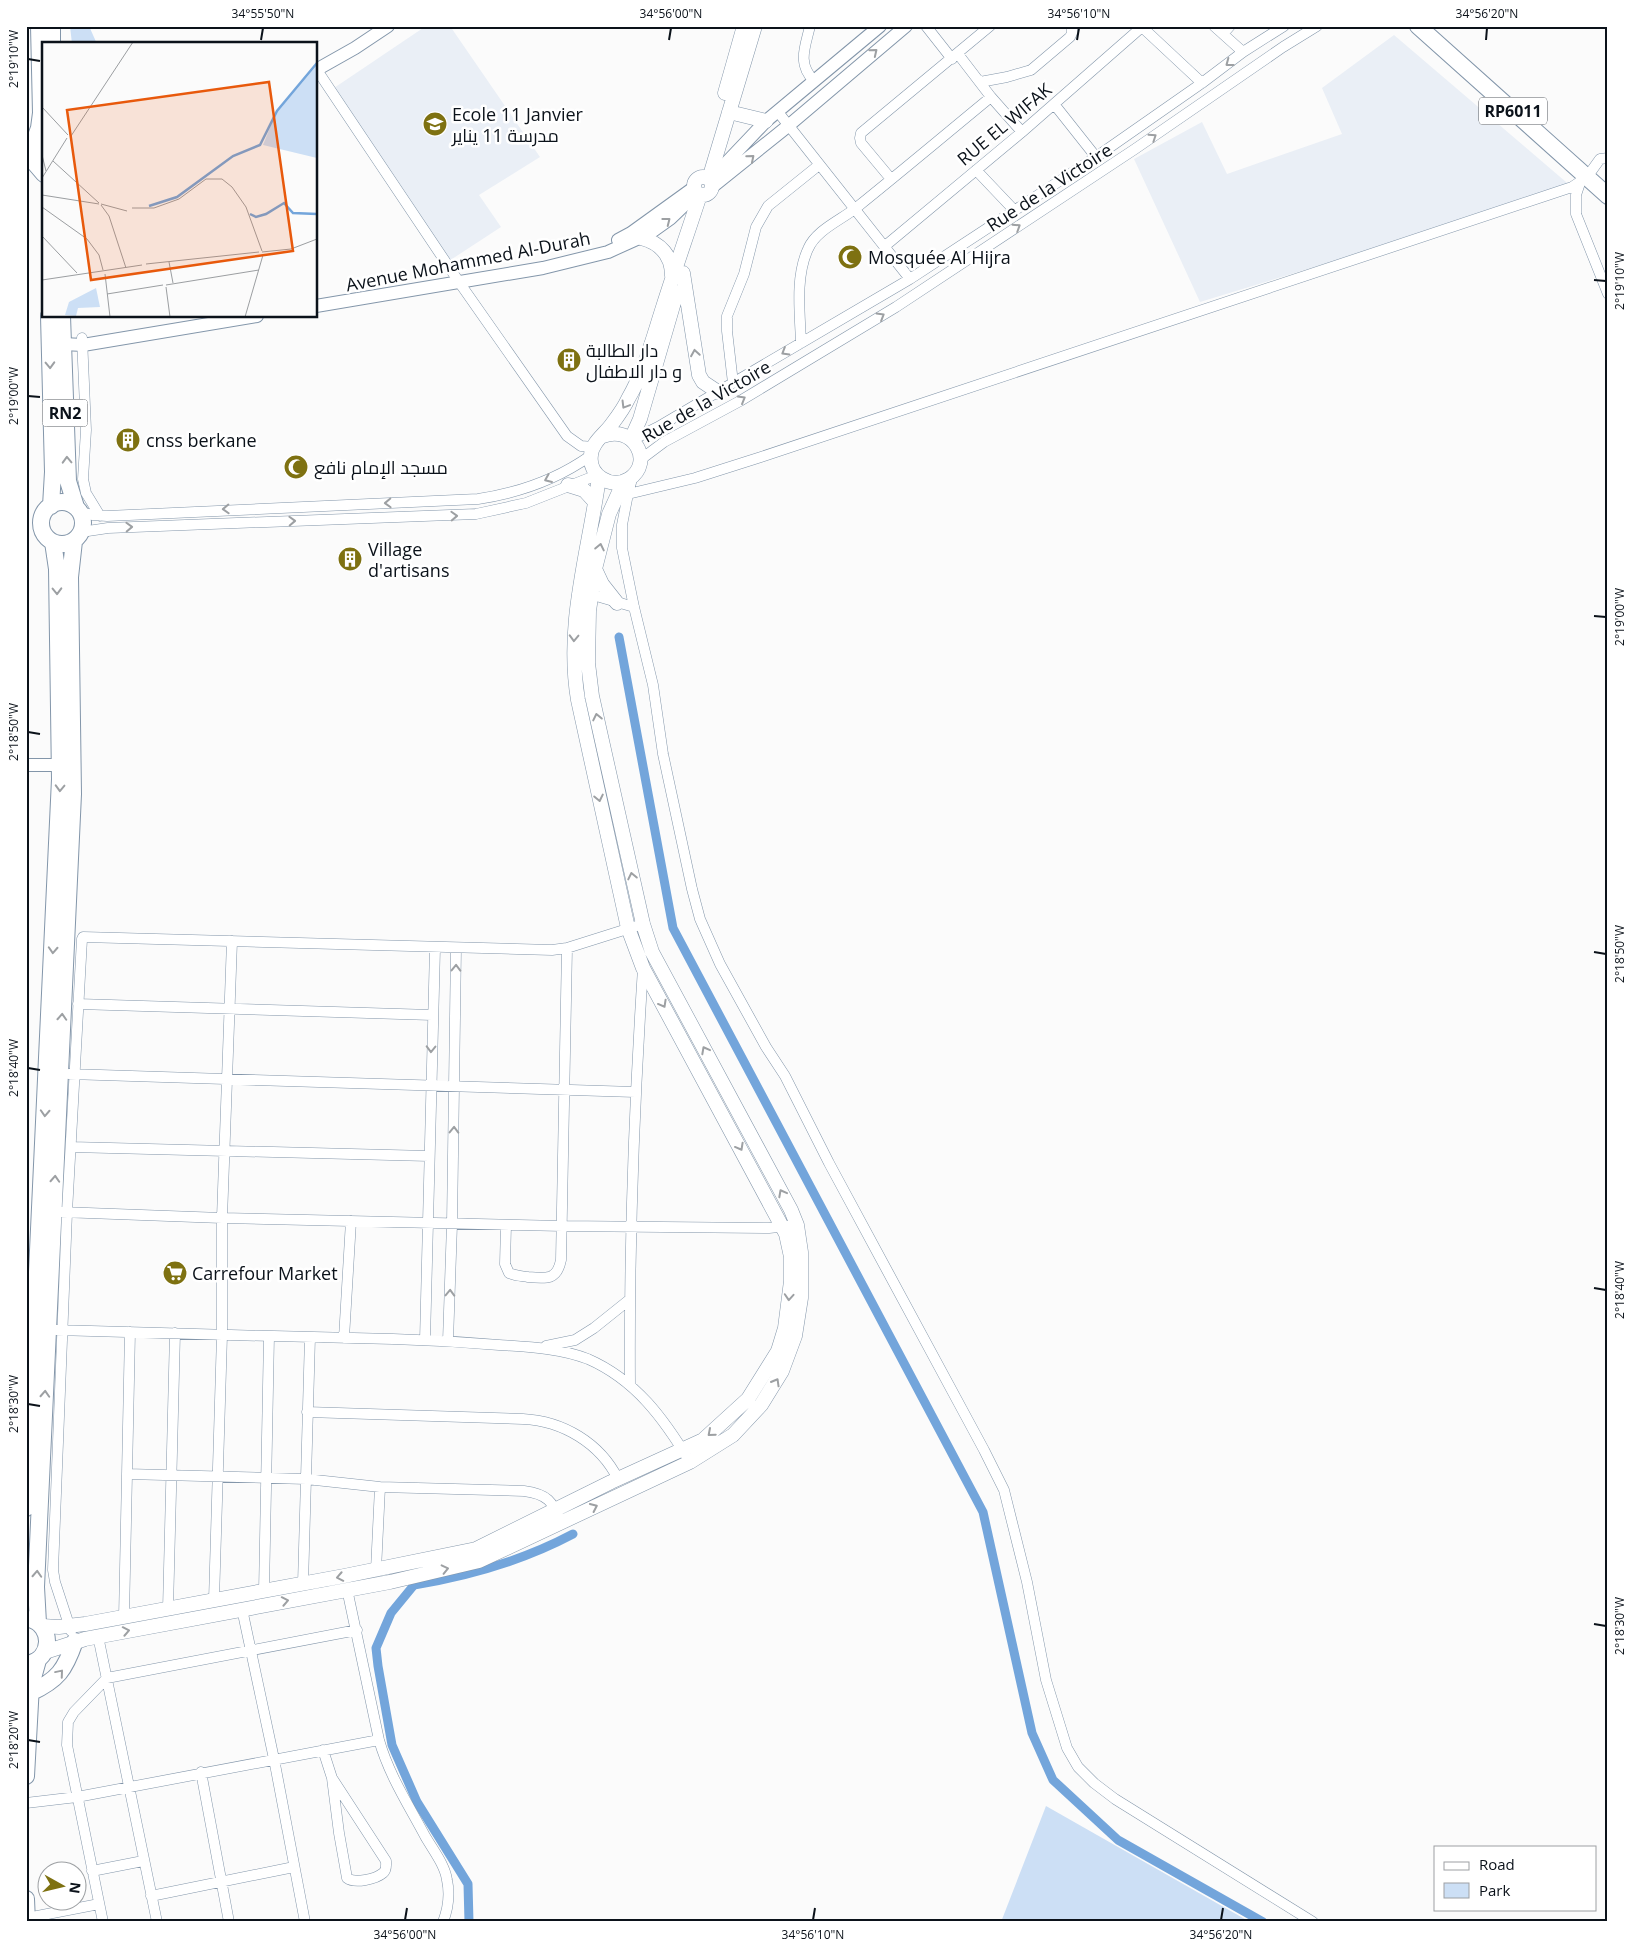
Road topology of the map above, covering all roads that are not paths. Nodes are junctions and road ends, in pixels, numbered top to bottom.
1 (39, 26) edge
2 (52, 26) edge
3 (388, 26) edge
4 (744, 26) edge
5 (755, 26) edge
6 (810, 26) edge
7 (880, 26) edge
8 (906, 26) edge
9 (926, 26) edge
10 (990, 26) edge
11 (1072, 26) edge
12 (1214, 26) edge
13 (1230, 26) edge
14 (1284, 26) edge
15 (1317, 26) edge
16 (1418, 26) edge
17 (1143, 27) edge
18 (1435, 32) edge
19 (1222, 34) junction
20 (52, 42) edge
21 (1243, 52) junction
22 (955, 56) junction
23 (318, 69) edge
24 (318, 73) edge
25 (814, 81) junction
26 (980, 82) junction
27 (1202, 83) junction
28 (991, 97) junction
29 (1054, 104) junction
30 (729, 112) junction
31 (778, 112) junction
32 (766, 121) junction
33 (788, 126) junction
34 (1022, 132) junction
35 (37, 144) edge
36 (1096, 157) junction
37 (1608, 158) edge
38 (42, 165) edge
39 (819, 165) junction
40 (976, 170) junction
41 (1587, 177) junction
42 (891, 179) junction
43 (1608, 182) edge
44 (704, 187) junction
45 (1608, 196) edge
46 (854, 209) junction
47 (1014, 210) junction
48 (642, 238) junction
49 (885, 246) junction
50 (678, 275) junction
51 (456, 278) junction
52 (910, 279) junction
53 (1608, 294) edge
54 (318, 298) edge
55 (318, 306) edge
56 (49, 318) edge
57 (62, 318) edge
58 (201, 318) edge
59 (240, 318) edge
60 (179, 325) junction
61 (82, 341) junction
62 (801, 343) junction
63 (63, 344) junction
64 (733, 383) junction
65 (718, 392) junction
66 (603, 436) junction
67 (632, 440) junction
68 (592, 452) junction
69 (640, 460) junction
70 (598, 476) junction
71 (628, 483) junction
72 (568, 485) junction
73 (595, 502) junction
74 (50, 506) junction
75 (78, 509) junction
76 (100, 516) junction
77 (77, 536) junction
78 (53, 542) junction
79 (595, 570) junction
80 (585, 592) junction
81 (617, 604) junction
82 (634, 608) junction
83 (26, 765) edge
84 (60, 765) junction
85 (643, 924) junction
86 (628, 928) junction
87 (232, 941) junction
88 (435, 948) junction
89 (456, 948) junction
90 (568, 948) junction
91 (643, 968) junction
92 (78, 1004) junction
93 (230, 1009) junction
94 (432, 1015) junction
95 (67, 1074) junction
96 (227, 1079) junction
97 (430, 1085) junction
98 (454, 1086) junction
99 (565, 1090) junction
100 (635, 1092) junction
101 (71, 1147) junction
102 (224, 1151) junction
103 (429, 1156) junction
104 (60, 1212) junction
105 (222, 1218) junction
106 (350, 1221) junction
107 (428, 1223) junction
108 (452, 1224) junction
109 (506, 1224) junction
110 (562, 1226) junction
111 (791, 1226) junction
112 (633, 1227) junction
113 (630, 1300) junction
114 (39, 1327) edge
115 (130, 1332) junction
116 (176, 1333) junction
117 (222, 1335) junction
118 (269, 1336) junction
119 (310, 1337) junction
120 (344, 1338) junction
121 (425, 1340) junction
122 (448, 1341) junction
123 (540, 1348) junction
124 (630, 1384) junction
125 (307, 1412) junction
126 (687, 1456) junction
127 (127, 1474) junction
128 (172, 1475) junction
129 (218, 1476) junction
130 (266, 1478) junction
131 (306, 1479) junction
132 (618, 1479) junction
133 (380, 1487) junction
134 (26, 1508) edge
135 (558, 1517) junction
136 (376, 1570) junction
137 (303, 1584) junction
138 (347, 1589) junction
139 (264, 1591) junction
140 (214, 1600) junction
141 (168, 1609) junction
142 (242, 1609) junction
143 (124, 1617) junction
144 (35, 1622) edge
145 (357, 1630) junction
146 (72, 1634) junction
147 (98, 1636) junction
148 (252, 1650) junction
149 (36, 1659) edge
150 (107, 1678) junction
151 (30, 1693) junction
152 (379, 1740) junction
153 (323, 1750) junction
154 (274, 1759) junction
155 (201, 1772) junction
156 (26, 1776) edge
157 (332, 1778) junction
158 (129, 1786) junction
159 (77, 1797) junction
160 (26, 1803) edge
161 (143, 1862) junction
162 (294, 1867) junction
163 (92, 1872) junction
164 (221, 1881) junction
165 (151, 1896) junction
166 (26, 1899) edge
167 (99, 1904) junction
168 (27, 1920) edge
169 (103, 1922) edge
170 (156, 1922) edge
171 (229, 1922) edge
172 (305, 1922) edge
173 (443, 1922) edge
174 (1313, 1922) edge

1 - 35 highway
2 - 20 highway
3 - 23 street
4 - 44 main road
5 - 30 main road
6 - 25 street
7 - 25 street, Avenue Mohammed Al-Durah
33 -> 8 street, Avenue Mohammed Al-Durah
9 - 22 street
10 - 22 street
11 - 26 street
12 - 19 street
13 - 19 street
14 - 21 street, Rue de la Victoire
69 -> 15 street, Rue de la Victoire
16 - 18 highway, RP6011
17 - 27 street
17 - 29 street, RUE EL WIFAK
18 - 41 highway, RP6011
19 - 21 street
21 -> 27 street, Rue de la Victoire
22 - 26 street
22 - 42 street
24 - 51 street
25 - 31 street, Avenue Mohammed Al-Durah
26 - 28 street
27 - 36 street, Rue de la Victoire
28 - 34 street
28 - 42 street
29 - 34 street, RUE EL WIFAK
29 - 36 street
30 - 32 main road
30 - 44 main road
31 - 32 street, Avenue Mohammed Al-Durah
31 - 33 street
32 - 44 street, Avenue Mohammed Al-Durah
33 - 39 street
44 -> 33 street, Avenue Mohammed Al-Durah
34 - 40 street, RUE EL WIFAK
35 - 38 highway
36 - 47 street, Rue de la Victoire
37 - 41 street
39 - 46 street
39 - 64 street
40 - 47 street
40 - 49 street, RUE EL WIFAK
41 - 43 highway, RP6011
41 - 45 highway, RP6011
41 - 53 street
41 - 71 street
42 - 46 street
48 -> 44 street, Avenue Mohammed Al-Durah
44 - 50 main road
44 - 51 street, Avenue Mohammed Al-Durah
46 - 49 street
46 - 62 street
47 - 52 street, Rue de la Victoire
48 - 50 main road
48 - 51 street, Avenue Mohammed Al-Durah
49 - 52 street
65 -> 50 main road
50 -> 66 main road
50 - 67 main road
51 - 54 street, Avenue Mohammed Al-Durah
51 - 55 street, Avenue Mohammed Al-Durah
51 - 68 street
52 - 62 street, Rue de la Victoire
56 -> 74 highway, RN2
57 - 63 highway, RN2
58 - 60 street
59 - 60 street
60 - 61 street
61 - 63 street
61 - 76 street
62 -> 64 street, Rue de la Victoire
75 -> 63 highway, RN2
64 - 65 street, Rue de la Victoire
65 - 67 street, Rue de la Victoire
66 - 67 main road
66 - 68 main road
67 - 69 main road
68 - 70 main road
68 -> 76 street
69 - 71 main road
70 - 71 main road
70 - 72 street
70 - 73 main road
79 -> 71 main road
71 - 82 street
72 - 73 main road
77 -> 72 street
73 - 80 main road
74 - 75 highway
74 - 78 highway, RN2
75 - 76 street
75 - 77 highway, RN2
77 - 78 highway
95 -> 77 highway, RN2
78 -> 84 highway, RN2
79 - 80 main road
79 - 81 main road
80 - 81 street
85 -> 80 main road
80 -> 86 main road
81 - 82 street
82 - 174 street
83 - 84 street
84 -> 114 highway, RN2
85 - 86 street
111 -> 85 main road
86 - 90 street
86 - 91 main road
87 - 88 street
87 - 92 street
87 - 93 street
88 - 89 street
88 - 94 street
89 - 90 street
98 -> 89 street
90 - 99 street
91 - 100 street
91 -> 111 main road
92 - 93 street
92 - 95 street
93 - 94 street
93 - 96 street
94 -> 97 street
95 - 96 street
95 - 101 street
104 -> 95 highway, RN2
96 - 97 street
96 - 102 street
97 - 98 street
97 - 103 street
98 - 99 street
108 -> 98 street
99 - 100 street
99 - 110 street
100 - 112 street
101 - 102 street
101 - 104 street
102 - 103 street
102 - 105 street
103 - 107 street
104 - 105 street
104 - 114 highway, RN2
105 - 106 street
105 - 117 street
106 - 107 street
106 - 120 street
107 - 108 street
107 - 121 street
108 - 109 street
122 -> 108 street
109 - 110 street
109 - 110 street
110 - 112 street
111 - 112 street
111 - 126 main road
112 - 113 street
113 - 123 street
113 - 124 street
114 - 115 street
114 - 134 highway, RN2
144 -> 114 highway, RN2
114 - 146 street
115 - 116 street
115 - 127 street
116 - 117 street
116 - 128 street
117 - 118 street
117 - 129 street
118 - 119 street
118 - 130 street
119 - 120 street
119 - 125 street
120 - 121 street
121 - 122 street
122 - 123 street
123 - 124 street
124 - 126 street
125 - 131 street
125 - 132 street
126 - 132 main road
135 -> 126 main road
127 - 128 street
127 - 143 street
128 - 129 street
128 - 141 street
129 - 130 street
129 - 140 street
130 - 131 street
130 - 139 street
131 - 133 street
131 - 137 street
132 - 135 main road
133 - 135 street
133 - 136 street
135 - 136 main road
138 -> 135 main road
136 -> 137 main road
137 - 139 main road
142 -> 138 main road
138 - 145 street
139 - 140 main road
140 - 141 main road
141 - 143 main road
147 -> 142 main road
142 - 148 street
143 - 146 main road
144 - 146 main road
144 - 149 highway, RN2
145 - 148 street
145 - 152 street
146 - 147 main road
146 - 149 main road
151 -> 146 highway
147 - 150 street
148 - 150 street
148 - 154 street
149 - 151 highway, RN2
150 - 158 street
150 - 159 street
151 - 156 highway, RN2
152 - 153 street
152 - 173 street
153 - 154 street
153 - 157 street
154 - 155 street
154 - 162 street
155 - 158 street
155 - 164 street
157 - 157 street
158 - 159 street
158 - 161 street
159 - 160 street
159 - 163 street
161 - 163 street
161 - 165 street
162 - 164 street
162 - 172 street
163 - 167 street
164 - 165 street
164 - 171 street
165 - 170 street
166 - 168 highway
167 - 168 street
167 - 169 street

